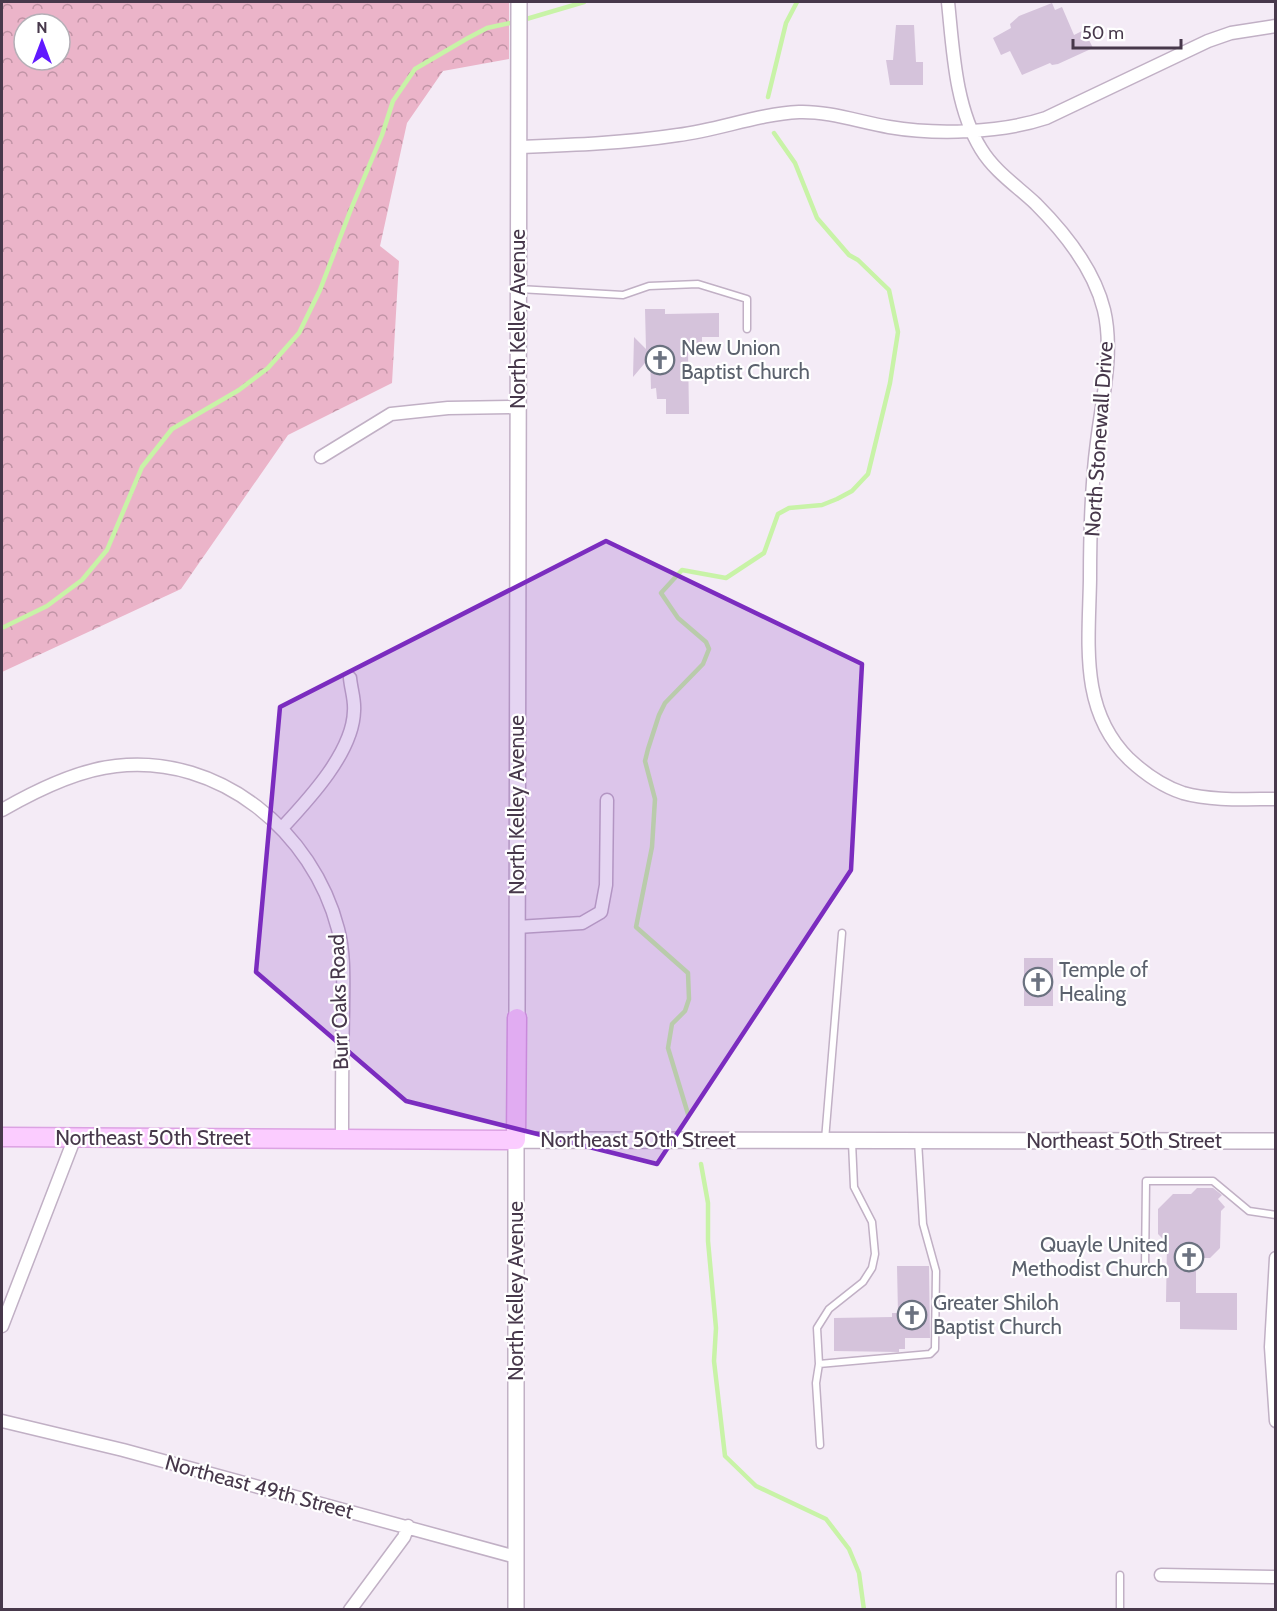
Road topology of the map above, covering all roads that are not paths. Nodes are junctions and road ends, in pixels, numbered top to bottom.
1 (519, 2) edge
2 (948, 2) edge
3 (1275, 26) edge
4 (971, 130) junction
5 (519, 147) junction
6 (518, 289) junction
7 (747, 329) dead end
8 (518, 407) junction
9 (321, 457) dead end
10 (350, 678) dead end
11 (1275, 799) edge
12 (606, 800) dead end
13 (2, 810) edge
14 (283, 827) junction
15 (517, 927) junction
16 (842, 933) dead end
17 (517, 1018) joint
18 (2, 1137) edge
19 (75, 1137) junction
20 (342, 1139) junction
21 (516, 1140) junction
22 (825, 1140) junction
23 (852, 1140) junction
24 (918, 1140) junction
25 (1275, 1141) edge
26 (1275, 1215) edge
27 (1275, 1258) edge
28 (1145, 1269) dead end
29 (1275, 1283) edge
30 (1273, 1320) edge
31 (2, 1326) edge
32 (819, 1364) junction
33 (1275, 1420) edge
34 (2, 1421) edge
35 (820, 1445) dead end
36 (408, 1526) junction
37 (516, 1557) junction
38 (1120, 1575) dead end
39 (1161, 1575) dead end
40 (1275, 1577) edge
41 (350, 1610) edge
42 (516, 1610) edge
43 (1120, 1610) edge

1 - 5 street, North Kelley Avenue
2 - 4 street, North Stonewall Drive
3 - 4 street
4 - 5 street
4 - 11 street, North Stonewall Drive
5 - 6 street, North Kelley Avenue
6 - 7 lane
6 - 8 street, North Kelley Avenue
8 - 9 street
8 - 15 street, North Kelley Avenue
10 - 14 street
12 - 15 street
13 - 14 street, Burr Oaks Road
14 - 20 street, Burr Oaks Road
15 - 17 street, North Kelley Avenue
16 - 22 lane
17 - 21 main road, North Kelley Avenue
18 - 19 main road, Northeast 50th Street
19 - 20 main road, Northeast 50th Street
19 - 31 street
20 - 21 main road, Northeast 50th Street
21 - 22 street, Northeast 50th Street
21 - 37 street, North Kelley Avenue
22 - 23 street, Northeast 50th Street
23 - 24 street, Northeast 50th Street
23 - 32 lane
24 - 25 street, Northeast 50th Street
24 - 32 lane
26 - 28 lane
27 - 29 street
29 - 30 street
30 - 33 street
32 - 35 lane
34 - 36 street, Northeast 49th Street
36 - 37 street, Northeast 49th Street
36 - 41 street
37 - 42 street, North Kelley Avenue
38 - 43 lane
39 - 40 street

